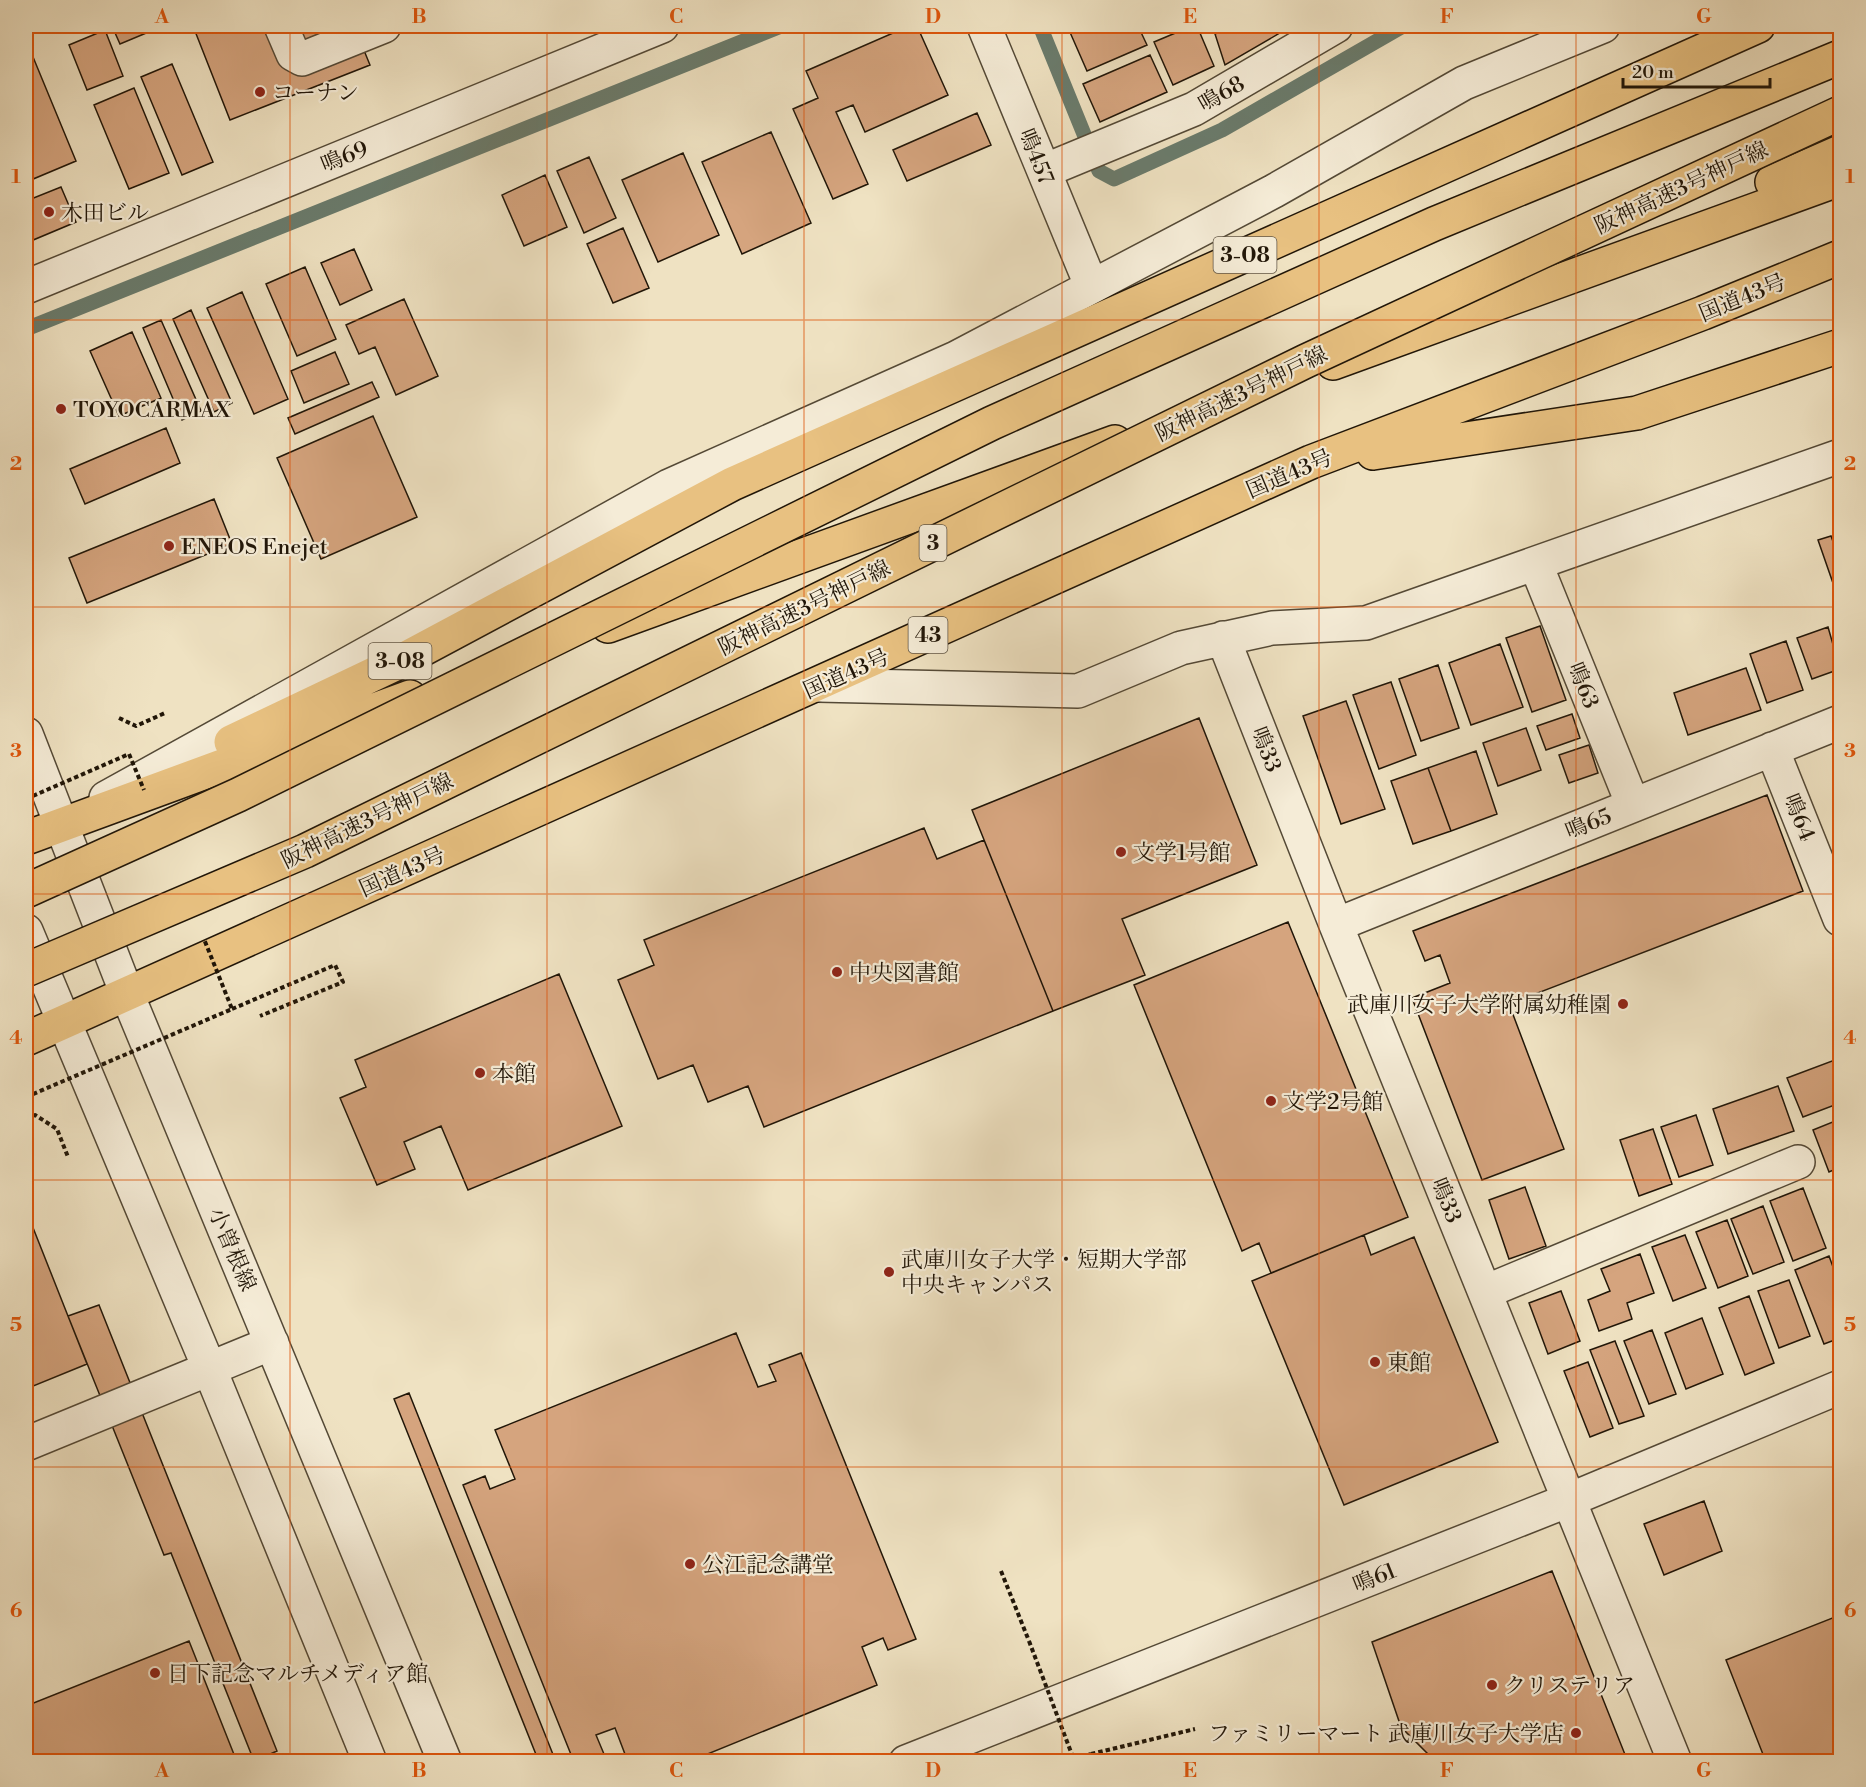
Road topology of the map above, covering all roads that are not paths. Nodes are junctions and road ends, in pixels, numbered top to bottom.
1 (281, 26) edge
2 (662, 26) edge
3 (984, 26) edge
4 (1336, 26) edge
5 (1604, 26) edge
6 (1758, 26) edge
7 (371, 31) edge
8 (1840, 57) edge
9 (1840, 113) edge
10 (1840, 152) edge
11 (1044, 171) junction
12 (1840, 179) edge
13 (1840, 257) edge
14 (1840, 273) edge
15 (1091, 285) junction
16 (26, 286) edge
17 (1498, 303) junction
18 (1703, 313) junction
19 (1840, 346) edge
20 (1840, 456) edge
21 (1311, 462) junction
22 (1536, 565) junction
23 (1223, 638) junction
24 (818, 685) junction
25 (1840, 722) edge
26 (26, 734) edge
27 (1772, 749) junction
28 (1633, 805) junction
29 (60, 824) junction
30 (26, 838) edge
31 (26, 891) edge
32 (1840, 919) edge
33 (1336, 925) junction
34 (26, 931) edge
35 (26, 970) edge
36 (127, 994) junction
37 (65, 1023) junction
38 (26, 1039) edge
39 (1798, 1162) dead end
40 (1485, 1292) junction
41 (272, 1343) junction
42 (210, 1370) junction
43 (1840, 1387) edge
44 (26, 1444) edge
45 (1569, 1500) junction
46 (370, 1761) edge
47 (445, 1761) edge
48 (906, 1761) edge
49 (1675, 1761) edge

1 - 7 street
2 - 16 street, 鳴69
3 - 11 street, 鳴457
4 - 11 street, 鳴68
5 - 15 street
6 - 29 highway, 3-08
8 - 31 highway, bridge
9 - 35 highway, 阪神高速3号神戸線 / 3, bridge
10 - 17 highway
11 - 15 street, 鳴457
12 - 17 highway
13 - 18 highway, 国道43号 / 43
14 - 18 highway
15 - 29 street
17 - 29 highway
18 - 21 highway, 国道43号 / 43
19 - 21 highway
20 - 22 street
21 - 24 highway, 国道43号 / 43
22 - 23 street
22 - 28 street, 鳴63
23 - 24 street
23 - 33 street, 鳴33
24 - 36 highway, 国道43号 / 43
25 - 27 street, 鳴65
26 - 29 street, 小曽根線
27 - 28 street, 鳴65
27 - 32 street, 鳴64
28 - 33 street, 鳴65
29 - 30 highway
29 - 36 street, 小曽根線
33 - 40 street, 鳴33
34 - 37 street
36 - 37 highway, 国道43号 / 43
36 - 41 street, 小曽根線
37 - 38 highway, 国道43号 / 43
37 - 42 street
39 - 40 street
40 - 45 street, 鳴33
41 - 42 street
41 - 47 street, 小曽根線
42 - 44 street
42 - 46 street
43 - 45 street, 鳴61
45 - 48 street, 鳴61
45 - 49 street, 鳴33

